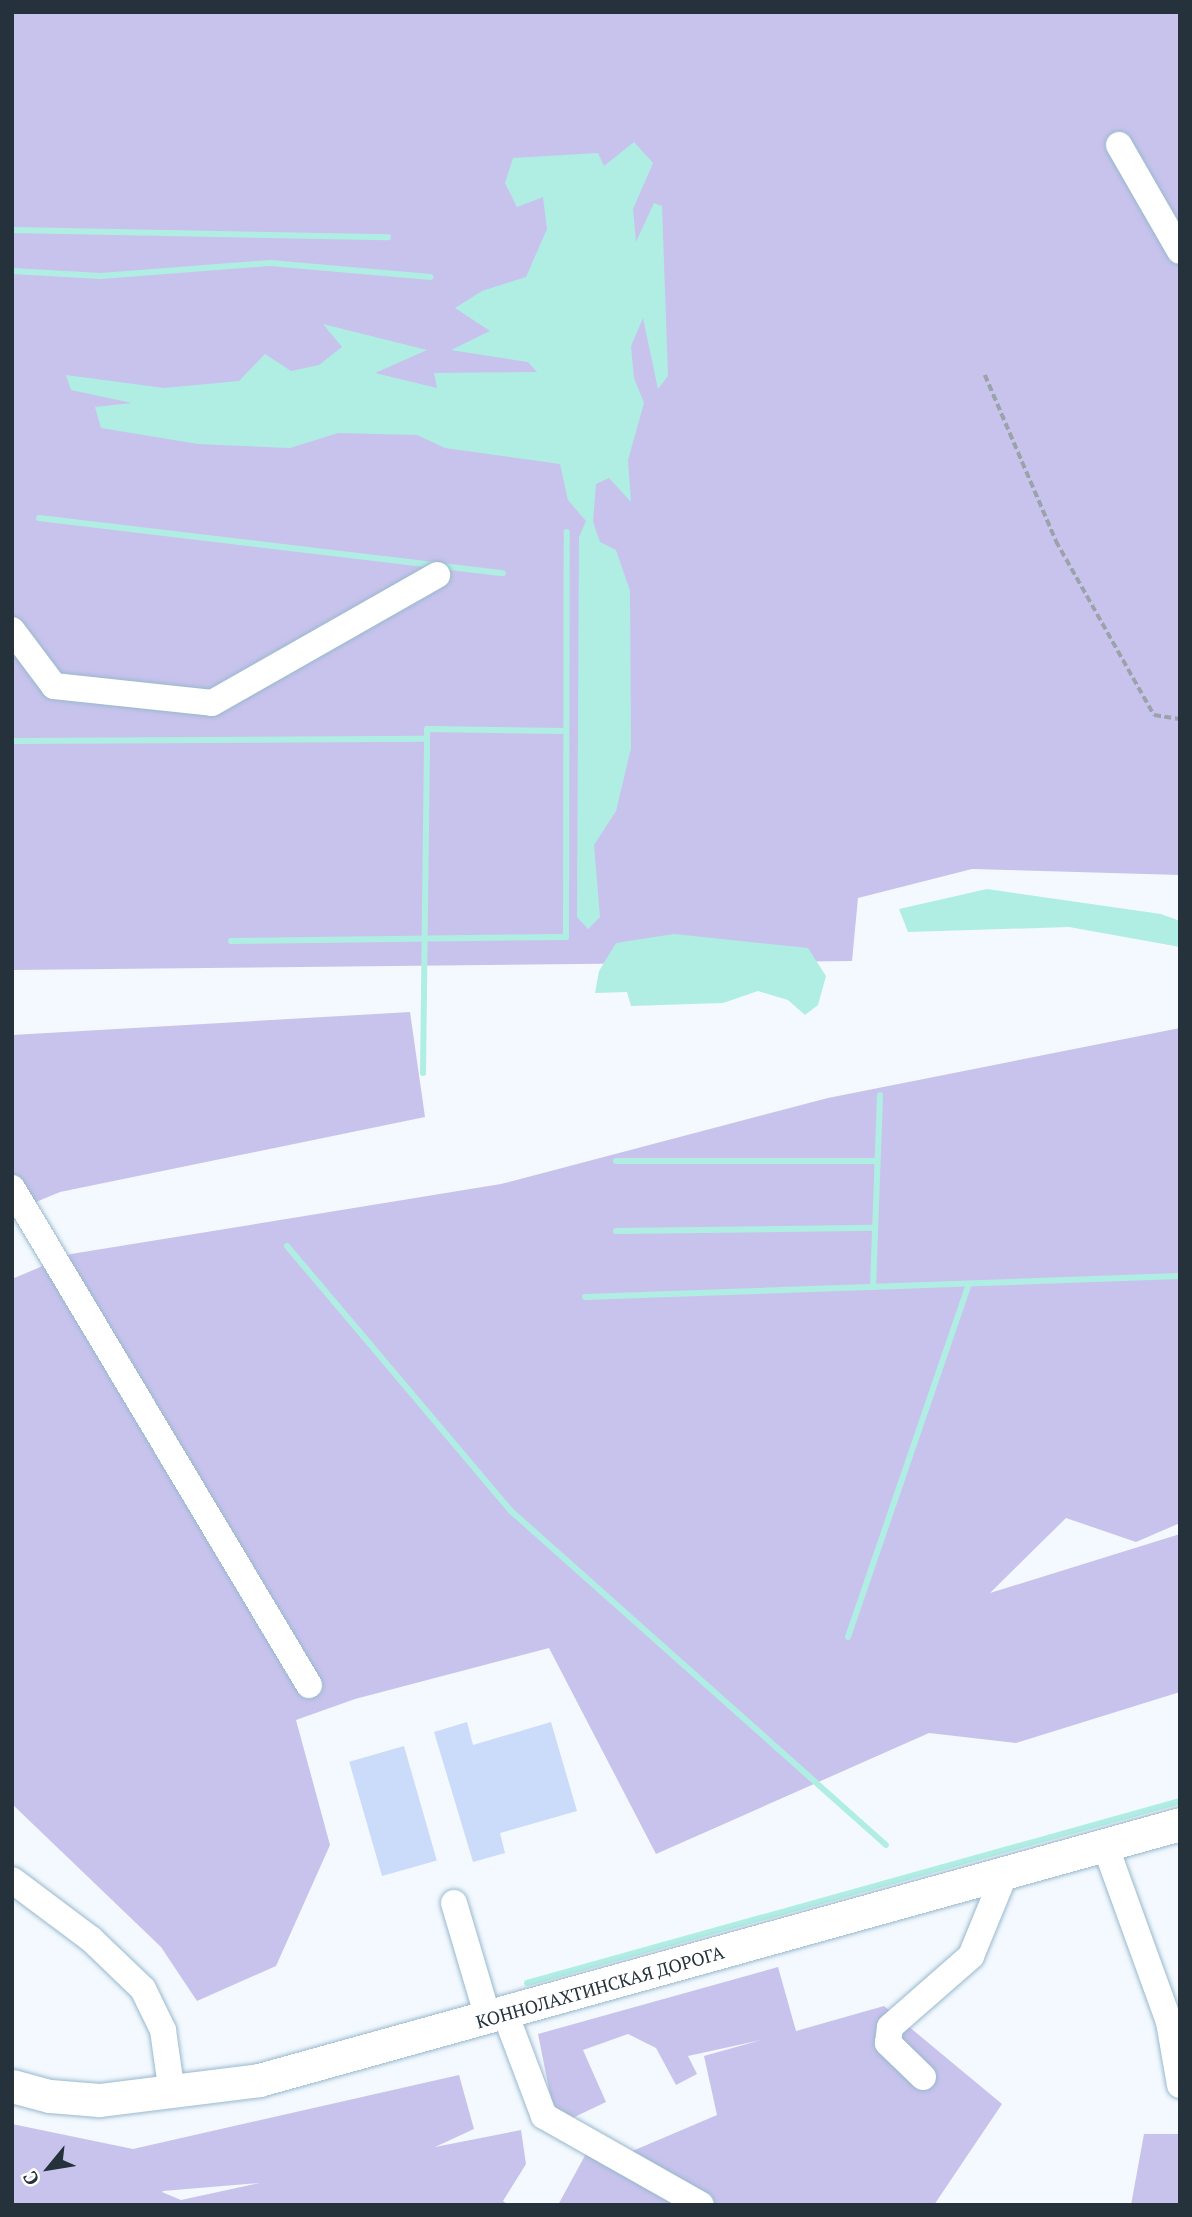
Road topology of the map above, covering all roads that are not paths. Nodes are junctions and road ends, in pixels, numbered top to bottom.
1 (1119, 145) dead end
2 (1180, 251) edge
3 (438, 575) dead end
4 (12, 630) edge
5 (12, 1188) edge
6 (309, 1685) dead end
7 (1180, 1824) edge
8 (1105, 1845) junction
9 (1005, 1873) junction
10 (12, 1880) edge
11 (454, 1903) dead end
12 (497, 2016) junction
13 (923, 2077) dead end
14 (1180, 2085) edge
15 (12, 2086) edge
16 (172, 2094) junction
17 (701, 2205) edge

1 - 2 street
3 - 4 street
5 - 6 street
7 - 8 main road, КОННОЛАХТИНСКАЯ ДОРОГА
8 - 9 main road, КОННОЛАХТИНСКАЯ ДОРОГА
8 - 14 street
9 - 12 main road, КОННОЛАХТИНСКАЯ ДОРОГА
9 - 13 street
10 - 16 street
11 - 12 street
12 - 16 main road, КОННОЛАХТИНСКАЯ ДОРОГА
12 - 17 street
15 - 16 main road, КОННОЛАХТИНСКАЯ ДОРОГА

